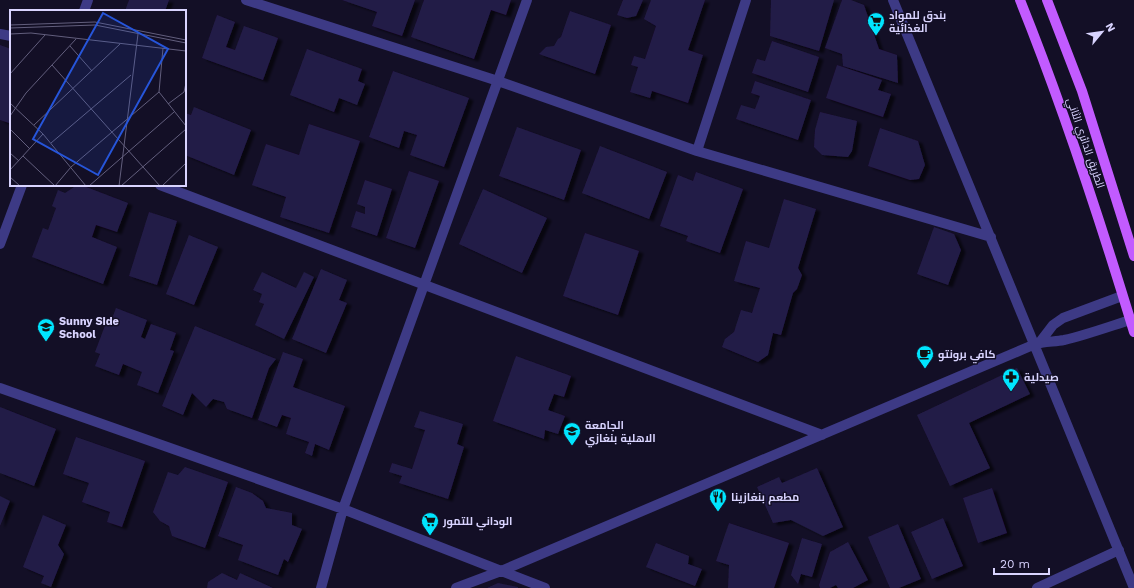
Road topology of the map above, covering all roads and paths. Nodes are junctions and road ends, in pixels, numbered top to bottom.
1 (88, 0) edge
2 (246, 0) edge
3 (527, 0) edge
4 (746, 0) edge
5 (893, 0) edge
6 (1020, 0) edge
7 (1047, 0) edge
8 (84, 10) edge
9 (0, 34) edge
10 (10, 36) edge
11 (498, 81) junction
12 (696, 151) junction
13 (22, 186) edge
14 (163, 186) edge
15 (991, 236) junction
16 (0, 244) edge
17 (1134, 256) edge
18 (425, 284) junction
19 (1122, 296) junction
20 (1130, 320) junction
21 (1134, 332) edge
22 (1037, 343) junction
23 (0, 388) edge
24 (822, 434) junction
25 (343, 509) junction
26 (1118, 550) junction
27 (501, 571) junction
28 (320, 588) edge
29 (456, 588) edge
30 (545, 588) edge
31 (1037, 588) edge
32 (1134, 588) edge

1 - 8 street
2 - 11 street
3 - 11 street
4 - 12 street
5 - 15 street
6 - 19 main road, الطريق الدائري الثاني
7 - 17 main road, الطريق الدائري الثاني
9 - 10 street
11 - 12 street
11 - 18 street
12 - 15 street
13 - 16 street
14 - 18 street
15 - 22 street
18 - 24 street
18 - 25 street
19 - 20 main road, الطريق الدائري الثاني
19 - 22 street
20 - 21 main road, الطريق الدائري الثاني
20 - 22 street
22 - 24 street
22 - 26 street
23 - 25 street
24 - 27 street
25 - 27 street
25 - 28 street
26 - 31 street
26 - 32 street
27 - 29 street
27 - 30 street

